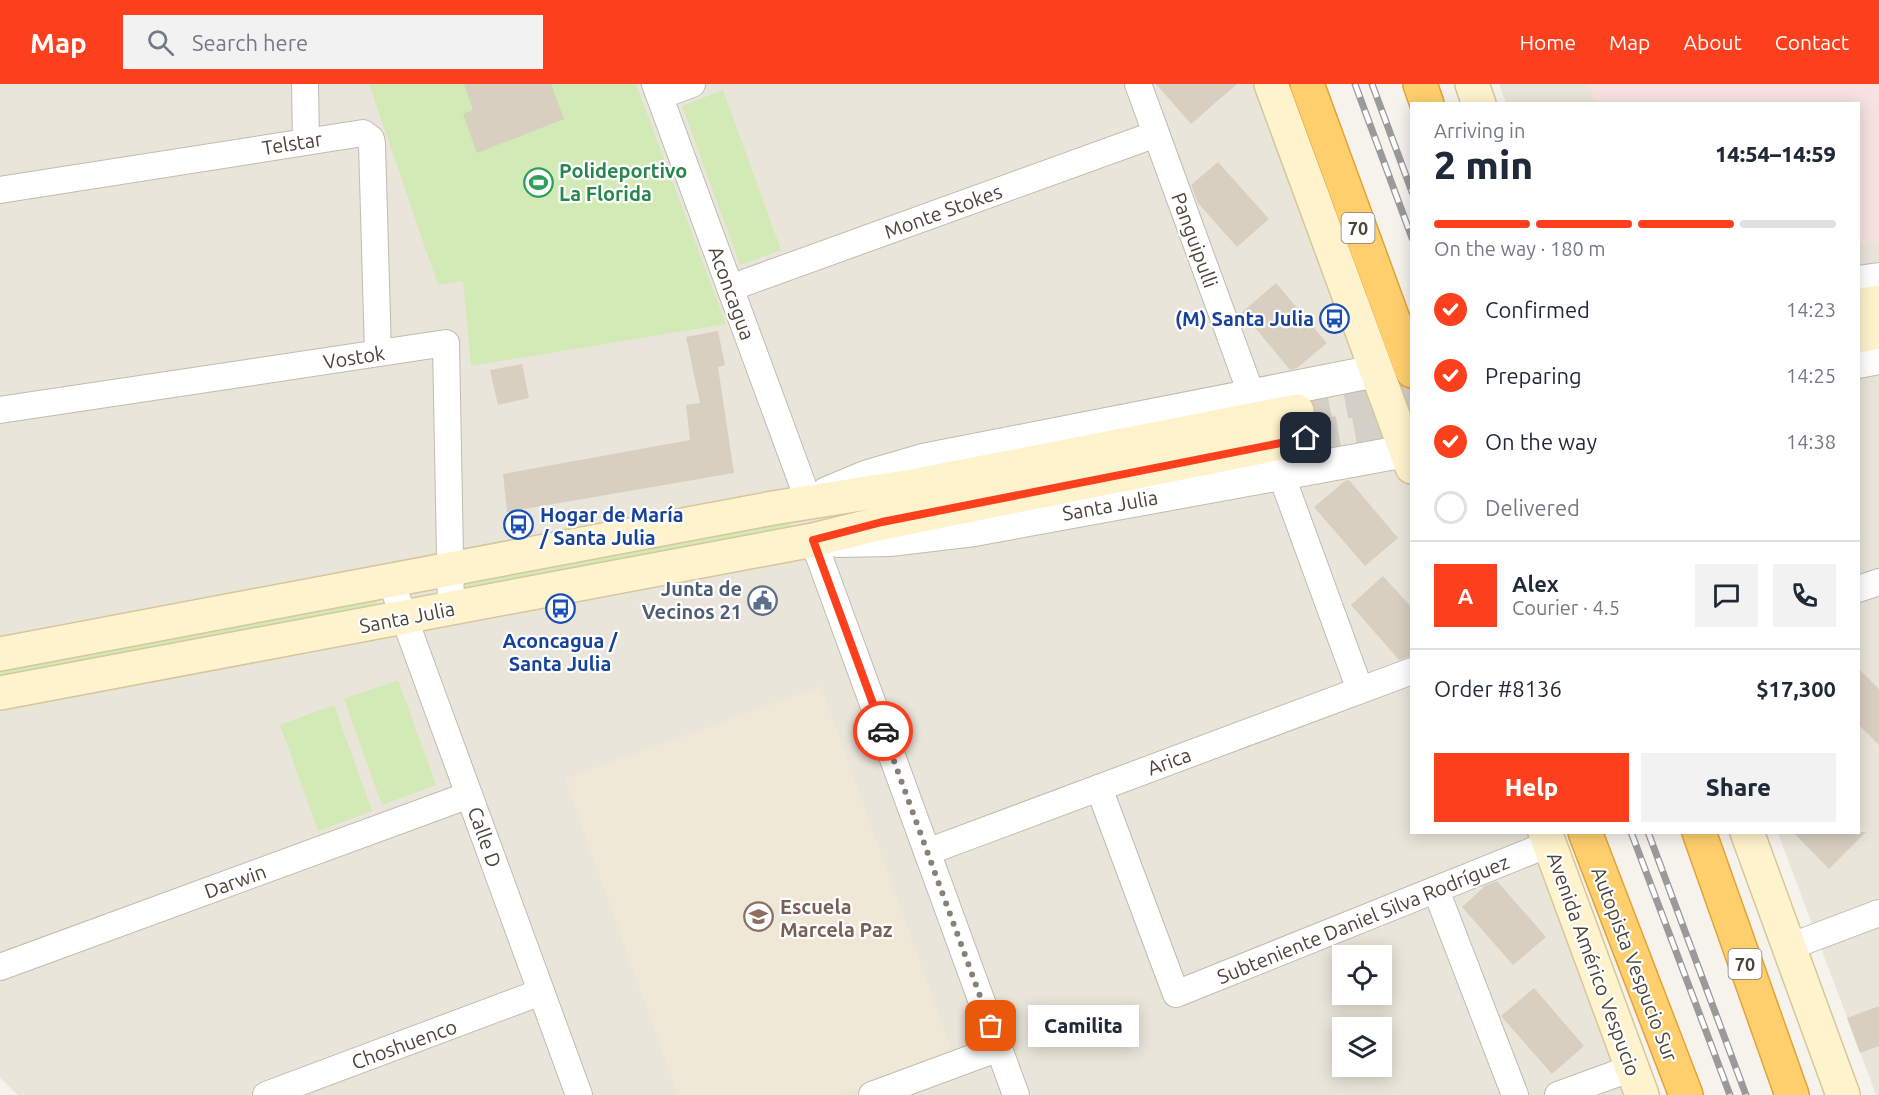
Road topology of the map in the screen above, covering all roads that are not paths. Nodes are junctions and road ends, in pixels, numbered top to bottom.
1 (305, 84) edge
2 (692, 84) edge
3 (1138, 84) edge
4 (1271, 84) edge
5 (1306, 84) edge
6 (1420, 84) edge
7 (1472, 84) edge
8 (658, 90) edge
9 (1426, 102) edge
10 (1478, 102) edge
11 (1156, 134) junction
12 (306, 141) junction
13 (0, 190) edge
14 (1879, 279) edge
15 (1860, 282) edge
16 (730, 288) junction
17 (1879, 302) edge
18 (1860, 306) edge
19 (1879, 332) edge
20 (1860, 336) edge
21 (378, 353) junction
22 (1879, 358) edge
23 (1860, 362) edge
24 (1410, 366) edge
25 (1376, 371) junction
26 (1252, 396) junction
27 (0, 410) edge
28 (1409, 459) edge
29 (1281, 474) junction
30 (809, 502) junction
31 (813, 540) junction
32 (451, 568) junction
33 (390, 579) junction
34 (1879, 582) edge
35 (1860, 588) edge
36 (451, 609) junction
37 (404, 618) junction
38 (0, 654) edge
39 (1410, 672) edge
40 (1360, 690) junction
41 (0, 693) edge
42 (1099, 788) junction
43 (470, 795) junction
44 (1586, 834) edge
45 (1700, 834) edge
46 (1748, 834) edge
47 (1547, 838) edge
48 (927, 852) junction
49 (1436, 890) junction
50 (1879, 913) edge
51 (1789, 947) junction
52 (0, 967) edge
53 (542, 992) junction
54 (999, 1048) junction
55 (1637, 1082) edge
56 (266, 1095) edge
57 (579, 1095) edge
58 (872, 1095) edge
59 (1016, 1095) edge
60 (1515, 1095) edge
61 (1558, 1095) edge
62 (1686, 1095) edge
63 (1792, 1095) edge
64 (1843, 1095) edge

1 - 12 street
2 - 8 street
3 - 11 street, Panguipulli
4 - 25 main road
5 - 24 highway, 70
6 - 9 highway
7 - 10 main road
8 - 16 street, Aconcagua
11 - 16 street, Monte Stokes
11 - 26 street, Panguipulli
12 - 13 street, Telstar
12 - 21 street, Telstar
14 - 15 street
16 - 30 street, Aconcagua
17 - 18 main road
19 - 20 main road
21 - 27 street, Vostok
21 - 32 street, Vostok
22 - 23 street
25 - 26 street, Santa Julia
25 - 28 main road
26 - 30 street, Santa Julia
28 - 29 street, Santa Julia
29 - 31 street, Santa Julia
29 - 40 street
30 - 31 main road, Santa Julia
30 - 32 main road, Santa Julia
31 - 36 main road, Santa Julia
31 - 48 street
32 - 33 main road, Santa Julia
32 - 36 street, Vostok
33 - 37 street, Calle D
33 - 38 main road, Santa Julia
34 - 35 street
36 - 37 main road, Santa Julia
37 - 41 main road, Santa Julia
37 - 43 street, Calle D
39 - 40 street, Arica
40 - 42 street, Arica
42 - 48 street, Arica
42 - 49 street, Subteniente Daniel Silva Rodríguez
43 - 52 street, Darwin
43 - 53 street, Calle D
44 - 62 highway, Autopista Vespucio Sur
45 - 63 highway, 70
46 - 51 main road
47 - 49 street, Subteniente Daniel Silva Rodríguez
47 - 55 main road, Avenida Américo Vespucio
48 - 54 street
49 - 60 street
50 - 51 street
51 - 64 main road
53 - 56 street, Choshuenco
53 - 57 street, Calle D
54 - 58 street
54 - 59 street
55 - 61 street

